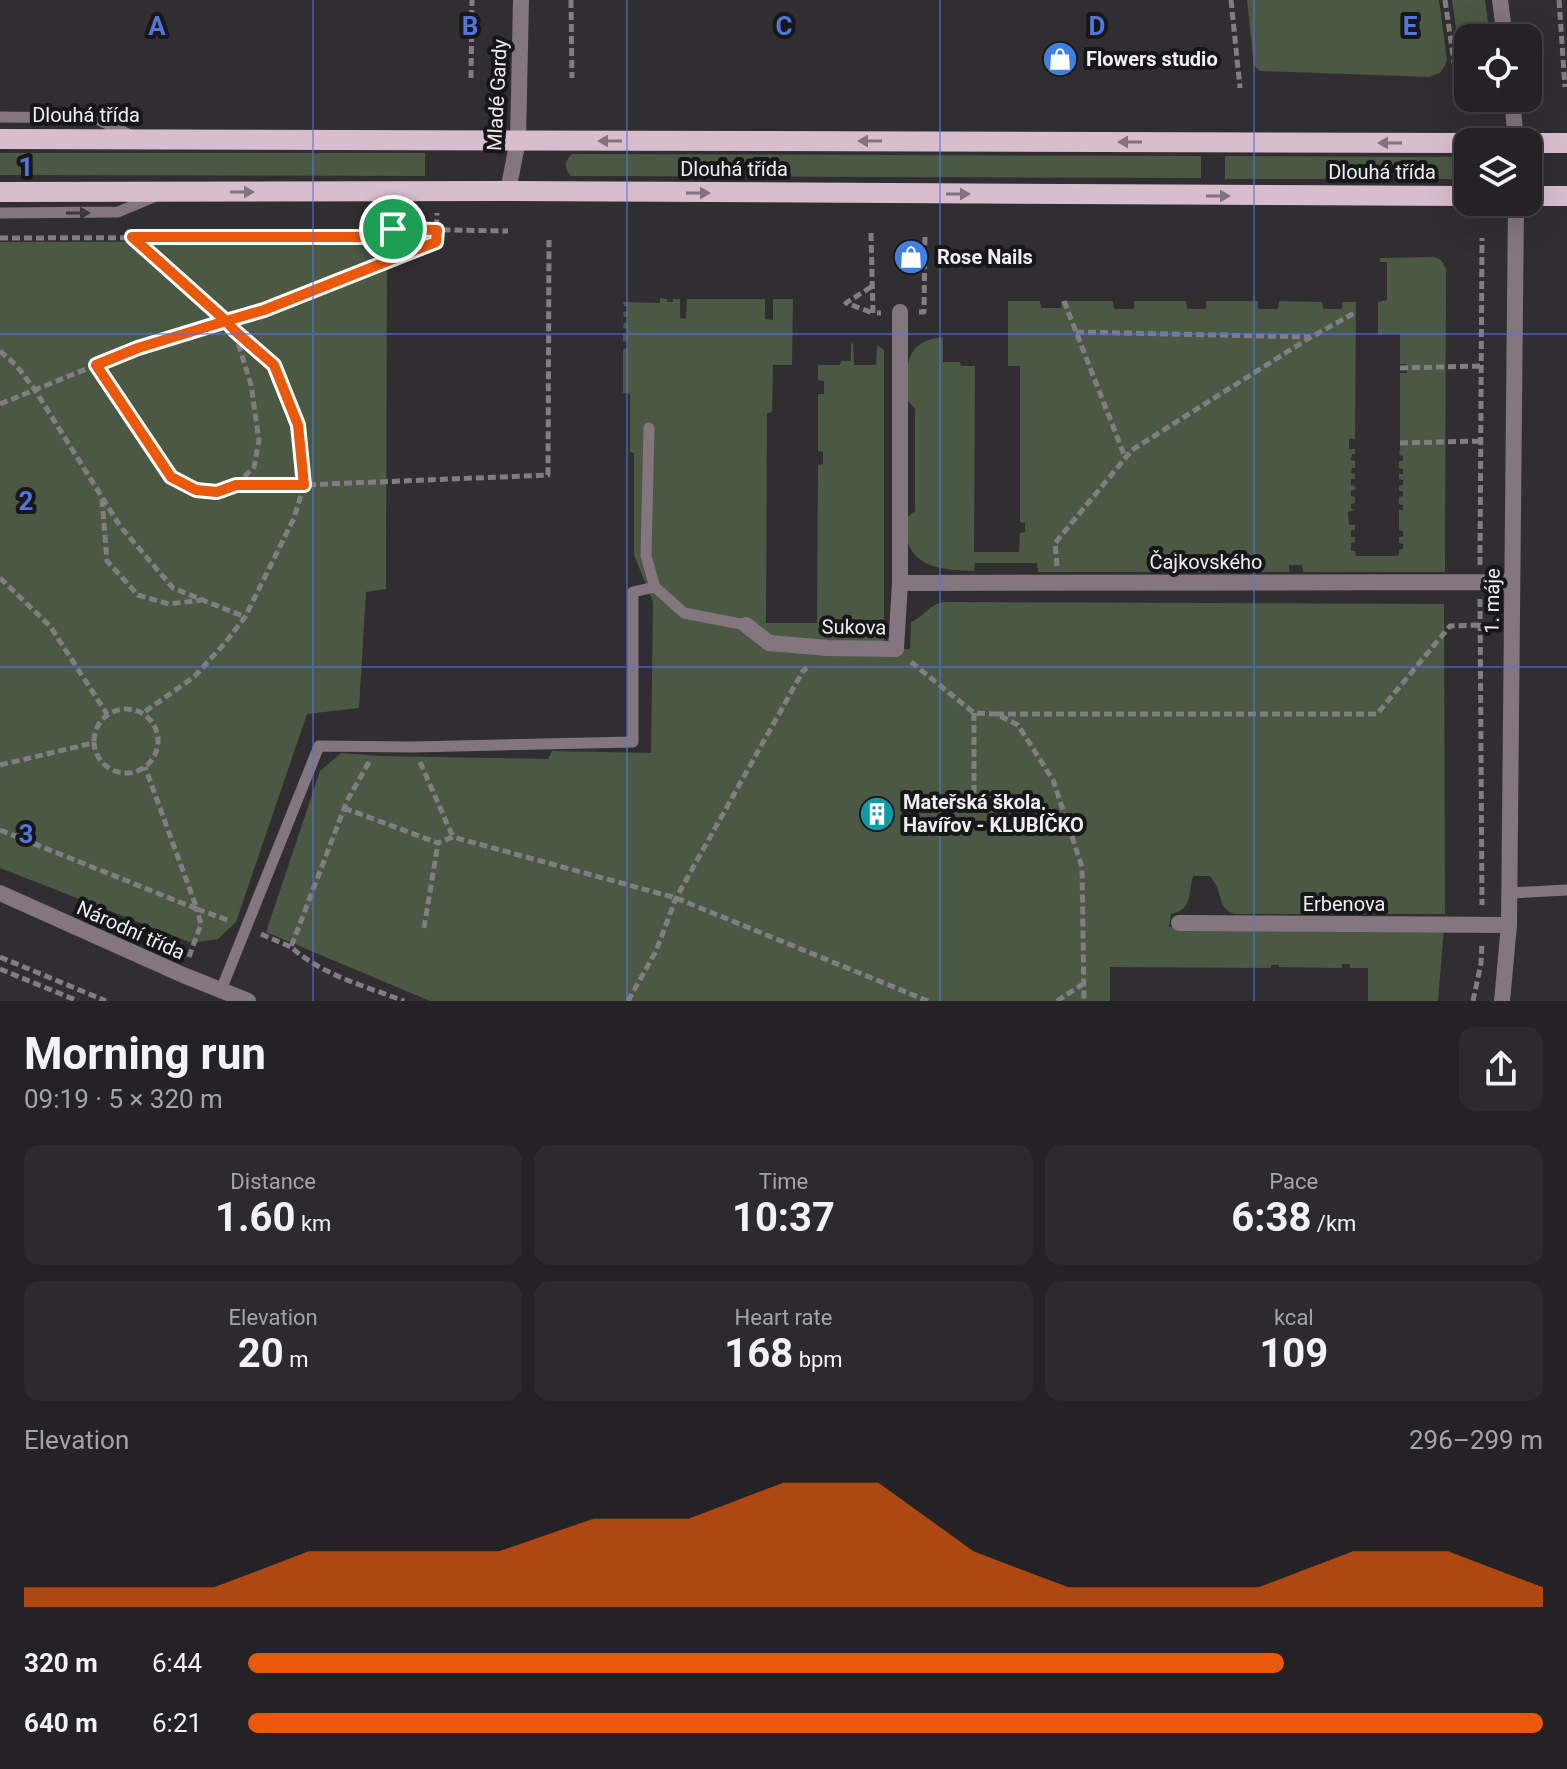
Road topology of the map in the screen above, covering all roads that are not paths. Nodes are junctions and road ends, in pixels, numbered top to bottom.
1 (521, 0) edge
2 (1500, 0) edge
3 (1503, 24) edge
4 (0, 117) edge
5 (0, 139) edge
6 (139, 139) junction
7 (518, 140) junction
8 (1454, 143) edge
9 (1542, 143) edge
10 (1567, 143) edge
11 (508, 191) junction
12 (0, 192) edge
13 (164, 193) junction
14 (1454, 196) edge
15 (1542, 196) edge
16 (1567, 196) edge
17 (0, 213) edge
18 (1516, 216) edge
19 (900, 312) dead end
20 (649, 428) dead end
21 (1512, 582) junction
22 (900, 583) junction
23 (655, 587) junction
24 (746, 625) joint
25 (1567, 890) edge
26 (0, 893) edge
27 (1509, 893) junction
28 (1179, 923) dead end
29 (1509, 925) junction
30 (219, 996) edge
31 (248, 1001) edge
32 (1502, 1001) edge

1 - 7 street, Mladé Gardy
2 - 3 street
4 - 6 lane
5 - 6 main road, Dlouhá třída
6 - 7 main road, Dlouhá třída
8 -> 7 main road, Dlouhá třída
7 - 11 street, Mladé Gardy
9 - 10 main road
13 -> 11 main road, Dlouhá třída
11 -> 14 main road, Dlouhá třída
12 - 13 main road, Dlouhá třída
17 -> 13 lane
15 - 16 main road
18 - 21 street, 1. máje
19 - 22 street, Sukova
20 - 23 lane
21 - 22 street, Čajkovského
21 - 27 street, 1. máje
22 - 24 street, Sukova
23 - 24 lane, Sukova
23 - 30 lane
25 - 27 lane
26 - 30 street, Národní třída
27 - 29 street, 1. máje
28 - 29 street, Erbenova
29 - 32 street, 1. máje
30 - 31 street, Národní třída

